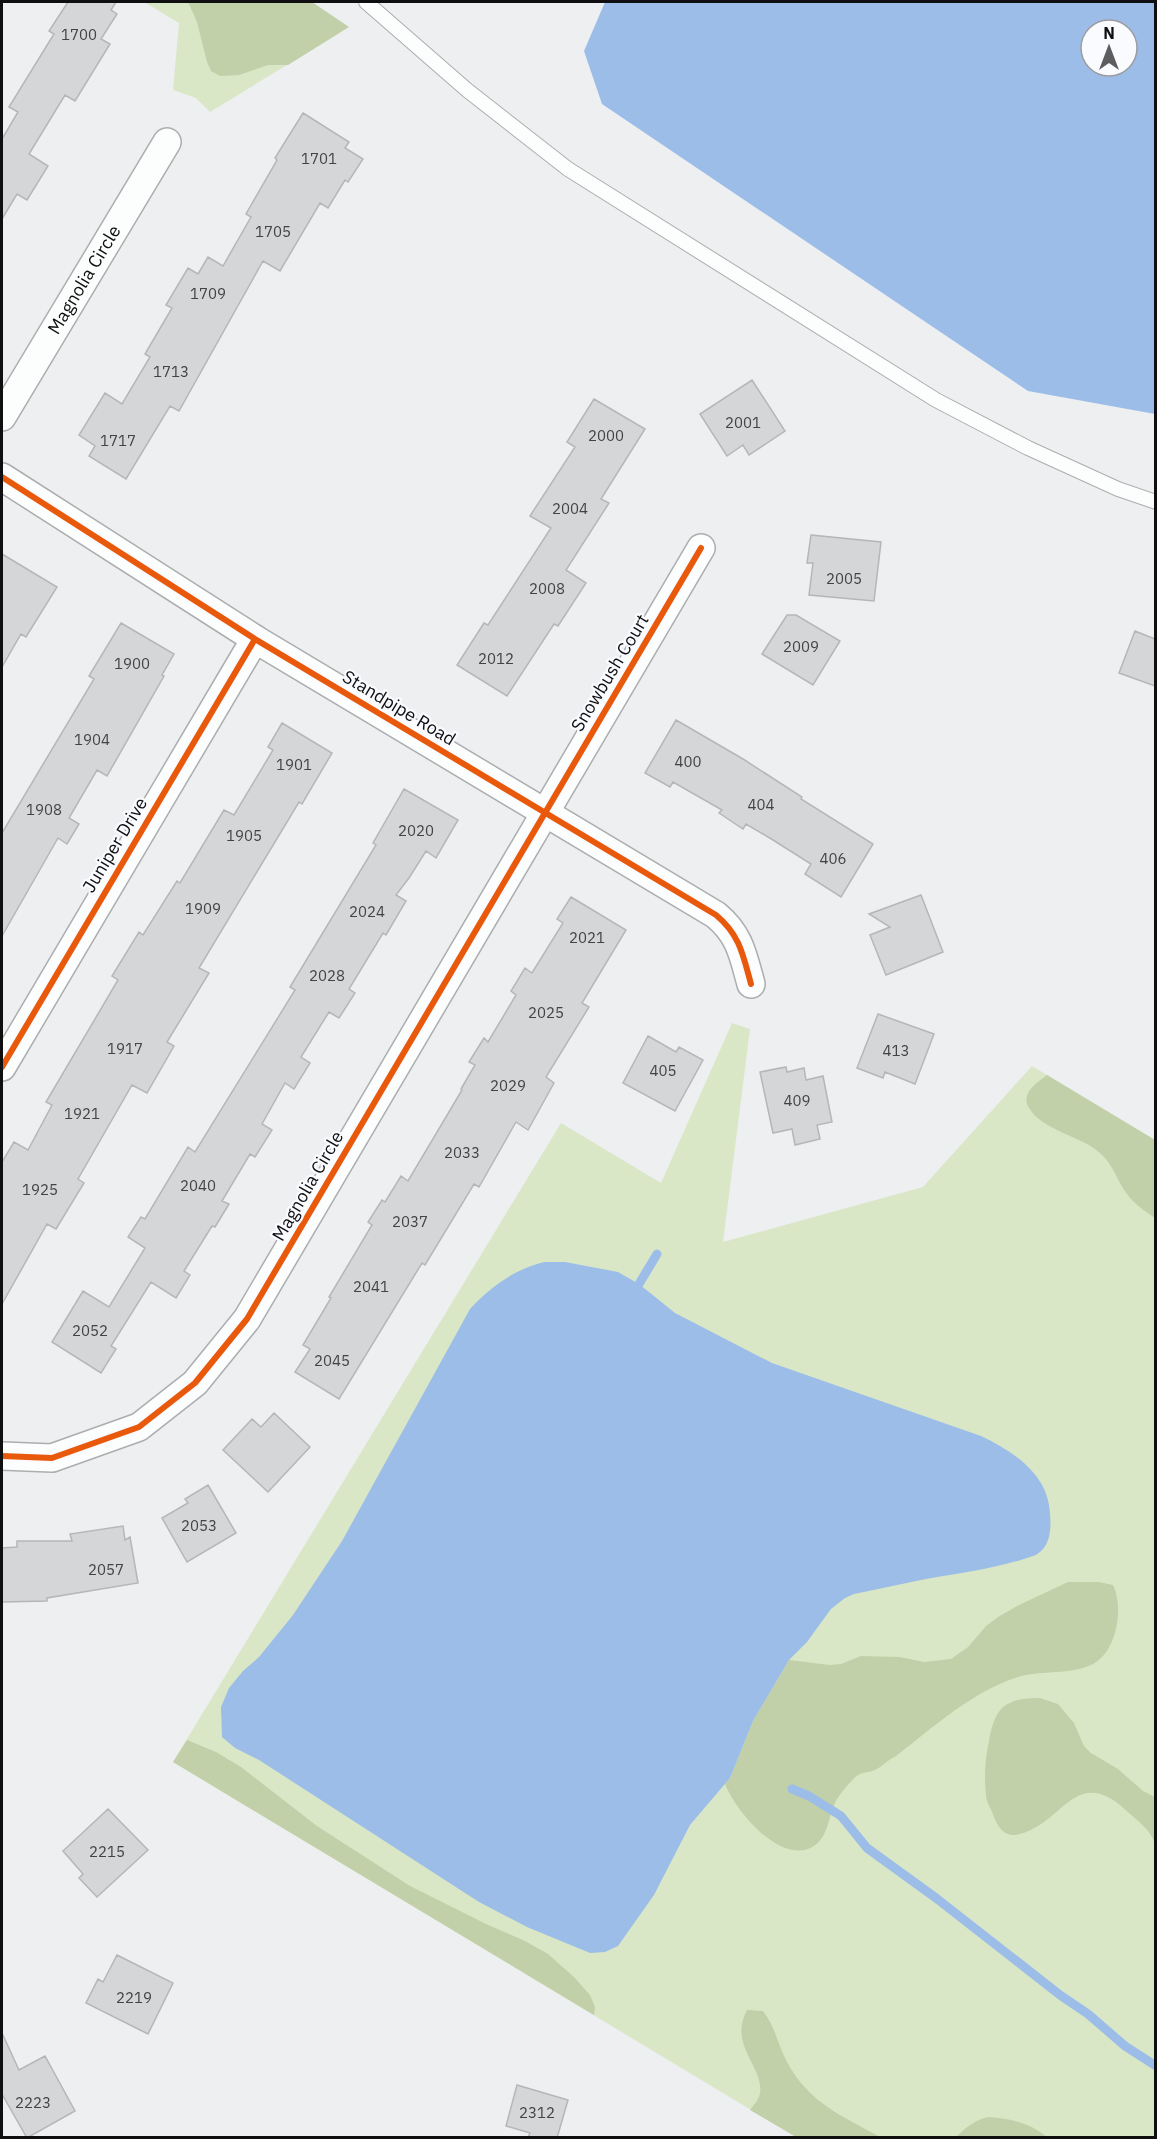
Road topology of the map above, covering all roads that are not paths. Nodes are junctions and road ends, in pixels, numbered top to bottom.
1 (366, 2) edge
2 (167, 142) dead end
3 (2, 417) edge
4 (2, 477) edge
5 (1155, 502) edge
6 (700, 548) dead end
7 (255, 639) junction
8 (544, 813) junction
9 (751, 984) dead end
10 (2, 1067) edge
11 (2, 1456) edge

1 - 5 lane
2 - 3 street, Magnolia Circle
4 - 7 street, Standpipe Road
6 - 8 street, Snowbush Court
7 - 8 street, Standpipe Road
7 - 10 street, Juniper Drive
8 - 9 street, Standpipe Road
8 - 11 street, Magnolia Circle

